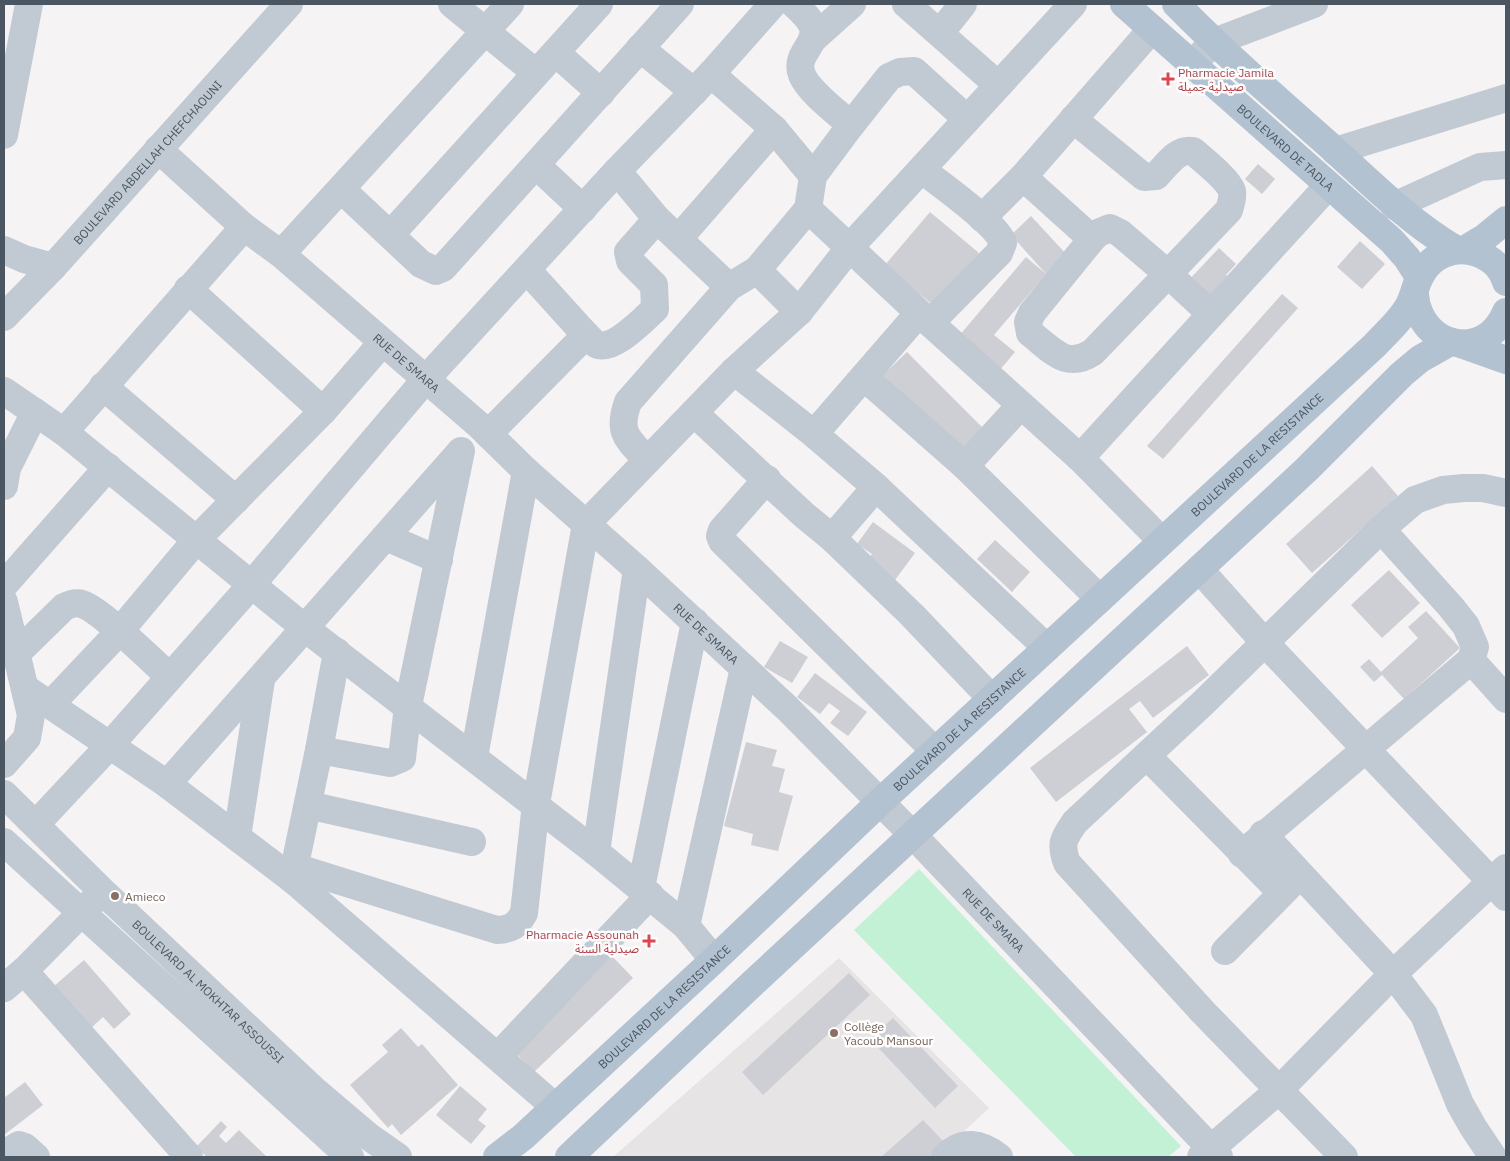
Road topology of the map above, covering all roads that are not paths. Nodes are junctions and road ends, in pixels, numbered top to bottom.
1 (29, 4) edge
2 (289, 4) edge
3 (452, 4) edge
4 (510, 4) edge
5 (599, 4) edge
6 (680, 4) edge
7 (773, 4) edge
8 (794, 4) edge
9 (852, 4) edge
10 (906, 4) edge
11 (963, 4) edge
12 (1073, 4) edge
13 (1124, 4) edge
14 (1314, 4) edge
15 (1181, 5) edge
16 (1152, 29) junction
17 (485, 30) junction
18 (940, 33) junction
19 (813, 39) junction
20 (1214, 42) junction
21 (640, 48) junction
22 (556, 53) junction
23 (1191, 65) junction
24 (536, 73) junction
25 (703, 83) junction
26 (998, 84) junction
27 (601, 93) junction
28 (1506, 98) edge
29 (967, 119) junction
30 (1072, 119) junction
31 (851, 125) junction
32 (774, 128) junction
33 (4, 135) edge
34 (158, 149) junction
35 (1335, 151) junction
36 (536, 165) junction
37 (1506, 165) edge
38 (922, 170) junction
39 (617, 171) junction
40 (813, 176) junction
41 (1023, 176) junction
42 (1328, 186) junction
43 (342, 190) junction
44 (1394, 206) junction
45 (584, 209) junction
46 (808, 209) junction
47 (982, 218) junction
48 (657, 219) junction
49 (1506, 220) edge
50 (244, 227) junction
51 (391, 234) junction
52 (679, 238) junction
53 (1092, 239) junction
54 (850, 247) junction
55 (4, 250) edge
56 (1460, 250) junction
57 (281, 254) junction
58 (53, 267) junction
59 (527, 270) junction
60 (757, 270) junction
61 (1168, 274) junction
62 (1506, 282) edge
63 (1417, 286) junction
64 (729, 287) junction
65 (188, 289) junction
66 (799, 312) junction
67 (1506, 312) edge
68 (1210, 313) junction
69 (4, 317) edge
70 (924, 318) junction
71 (584, 333) junction
72 (382, 343) junction
73 (1456, 343) junction
74 (1506, 360) edge
75 (734, 371) junction
76 (864, 377) junction
77 (425, 380) junction
78 (104, 386) junction
79 (4, 392) edge
80 (1021, 405) junction
81 (323, 411) junction
82 (35, 412) junction
83 (694, 412) junction
84 (484, 430) junction
85 (64, 432) junction
86 (814, 434) junction
87 (461, 451) junction
88 (1080, 458) junction
89 (648, 460) junction
90 (966, 466) junction
91 (108, 467) junction
92 (526, 471) junction
93 (767, 479) junction
94 (4, 486) edge
95 (876, 487) junction
96 (1506, 493) edge
97 (236, 500) junction
98 (586, 524) junction
99 (1381, 530) junction
100 (386, 537) junction
101 (832, 538) junction
102 (197, 539) junction
103 (1162, 541) junction
104 (439, 560) junction
105 (638, 569) junction
106 (1200, 570) junction
107 (252, 584) junction
108 (4, 585) edge
109 (1100, 599) junction
110 (4, 602) edge
111 (694, 622) junction
112 (306, 629) junction
113 (119, 632) junction
114 (1265, 643) junction
115 (1047, 648) junction
116 (337, 652) junction
117 (16, 654) junction
118 (1471, 660) junction
119 (744, 668) junction
120 (170, 677) junction
121 (261, 680) junction
122 (25, 688) junction
123 (992, 699) junction
124 (1506, 699) edge
125 (50, 705) junction
126 (408, 706) junction
127 (110, 745) junction
128 (1366, 748) junction
129 (320, 750) junction
130 (935, 751) junction
131 (1147, 756) junction
132 (474, 757) junction
133 (4, 764) edge
134 (167, 784) junction
135 (4, 794) edge
136 (880, 802) junction
137 (536, 804) junction
138 (308, 805) junction
139 (36, 824) junction
140 (1263, 834) junction
141 (913, 835) junction
142 (236, 837) junction
143 (4, 842) edge
144 (472, 842) dead end
145 (596, 852) junction
146 (1242, 854) junction
147 (293, 873) junction
148 (1501, 882) edge
149 (1291, 883) junction
150 (102, 892) junction
151 (645, 892) junction
152 (80, 913) junction
153 (686, 926) junction
154 (1225, 951) dead end
155 (714, 960) junction
156 (1393, 974) junction
157 (9, 982) edge
158 (498, 1056) junction
159 (1279, 1090) junction
160 (554, 1106) junction
161 (4, 1154) edge
162 (1210, 1154) edge
163 (36, 1157) edge
164 (189, 1157) edge
165 (350, 1157) edge
166 (398, 1157) edge
167 (497, 1157) edge
168 (569, 1157) edge
169 (945, 1157) edge
170 (1000, 1157) edge
171 (1344, 1157) edge
172 (1493, 1157) edge

1 - 33 street
2 - 34 street, BOULEVARD ABDELLAH CHEFCHAOUNI
3 - 17 street
4 - 17 street
5 - 22 street
6 - 21 street
7 - 25 street
8 - 19 street
9 - 19 street
10 - 18 street
11 - 18 street
12 - 26 street
13 - 16 main road, BOULEVARD DE TADLA
14 - 20 street
15 - 20 main road
16 - 23 main road, BOULEVARD DE TADLA
16 - 30 street
17 - 24 street
17 - 43 street
18 - 26 street
19 - 31 street
20 - 23 street
20 - 35 main road
21 - 25 street
21 - 27 street
22 - 24 street
22 - 27 street
23 - 42 main road, BOULEVARD DE TADLA
24 - 51 street
25 - 32 street
25 - 39 street
26 - 29 street
27 - 36 street
28 - 35 street
29 - 31 street
29 - 38 street
30 - 41 street
30 - 61 street
31 - 40 street
32 - 40 street
32 - 52 street
34 - 50 street, RUE DE SMARA
34 - 58 street, BOULEVARD ABDELLAH CHEFCHAOUNI
35 - 44 main road
36 - 45 street
36 - 51 street
37 - 44 street
38 - 47 street
38 - 54 street
39 - 45 street
39 - 48 street
40 - 46 street
41 - 47 street
41 - 53 street
42 - 63 main road, BOULEVARD DE TADLA
42 - 68 street
43 - 51 street
43 - 57 street
44 - 56 main road
45 - 59 street
46 - 54 street
46 - 60 street
47 - 70 street
48 - 52 street
48 - 71 street
49 - 56 main road, BOULEVARD DE LA RESISTANCE
50 - 57 street, RUE DE SMARA
50 - 65 street
52 - 64 street
53 - 61 street
53 - 61 street
54 - 66 street
54 - 70 street
55 - 58 street
56 - 62 main road
56 - 63 main road, BOULEVARD DE LA RESISTANCE
57 - 72 street, RUE DE SMARA
58 - 69 street, BOULEVARD ABDELLAH CHEFCHAOUNI
59 - 71 street
59 - 77 street
60 - 64 street
60 - 66 street
61 - 68 street
63 - 73 main road
63 - 103 main road, BOULEVARD DE LA RESISTANCE
64 - 89 street
65 - 78 street
65 - 81 street
66 - 75 street
67 - 73 main road
68 - 88 street
70 - 76 street
70 - 80 street
71 - 84 street
72 - 77 street, RUE DE SMARA
72 - 81 street
73 - 74 main road
73 - 106 main road
75 - 83 street
75 - 86 street
76 - 86 street
76 - 90 street
77 - 84 street, RUE DE SMARA
77 - 107 street
78 - 85 street
78 - 97 street
79 - 82 street
80 - 88 street
80 - 90 street
81 - 97 street
82 - 85 street
82 - 94 street
83 - 89 street
83 - 93 street
84 - 87 street
84 - 92 street, RUE DE SMARA
85 - 91 street
86 - 95 street
87 - 100 street
87 - 104 street
88 - 103 street
89 - 98 street
90 - 109 street
91 - 102 street
91 - 108 street
92 - 98 street, RUE DE SMARA
92 - 132 street
93 - 101 street
93 - 130 street
95 - 101 street
95 - 115 street
96 - 99 street
97 - 102 street
98 - 105 street, RUE DE SMARA
98 - 137 street
99 - 114 street
99 - 118 street
100 - 104 street
100 - 112 street
101 - 123 street
102 - 107 street
102 - 113 street
103 - 109 main road, BOULEVARD DE LA RESISTANCE
104 - 126 street
105 - 111 street, RUE DE SMARA
105 - 145 street
106 - 114 street
106 - 141 main road
107 - 112 street
107 - 120 street
109 - 115 main road, BOULEVARD DE LA RESISTANCE
110 - 117 street
111 - 119 street, RUE DE SMARA
111 - 151 street
112 - 116 street
112 - 121 street
113 - 117 street
113 - 120 street
113 - 125 street
114 - 128 street
114 - 131 street
115 - 123 main road, BOULEVARD DE LA RESISTANCE
116 - 126 street
116 - 129 street
117 - 122 street
118 - 124 street
118 - 128 street
119 - 136 street, RUE DE SMARA
119 - 153 street
120 - 127 street
121 - 134 street
121 - 142 street
122 - 125 street
122 - 133 street
123 - 130 main road, BOULEVARD DE LA RESISTANCE
125 - 127 street
126 - 129 street
126 - 132 street
127 - 134 street
127 - 139 street
128 - 140 street
128 - 148 street
129 - 138 street
130 - 136 main road, BOULEVARD DE LA RESISTANCE
131 - 146 street
131 - 159 street
132 - 137 street
134 - 142 street
135 - 139 street, BOULEVARD AL MOKHTAR ASSOUSSI
136 - 141 street, RUE DE SMARA
136 - 155 main road, BOULEVARD DE LA RESISTANCE
137 - 145 street
137 - 147 street
138 - 144 street
138 - 147 street
139 - 150 street, BOULEVARD AL MOKHTAR ASSOUSSI
140 - 146 street
140 - 149 street
141 - 162 street, RUE DE SMARA
141 - 168 main road
142 - 147 street
143 - 152 street
145 - 151 street
146 - 149 street
147 - 158 street
148 - 156 street
149 - 154 street
149 - 156 street
150 - 152 street
150 - 166 street, BOULEVARD AL MOKHTAR ASSOUSSI
151 - 153 street
151 - 158 street
152 - 157 street
152 - 165 street
153 - 155 street
155 - 160 main road, BOULEVARD DE LA RESISTANCE
156 - 159 street
156 - 172 street
157 - 164 street
158 - 160 street
159 - 162 street
159 - 171 street
160 - 167 main road, BOULEVARD DE LA RESISTANCE
161 - 163 street
169 - 170 street

